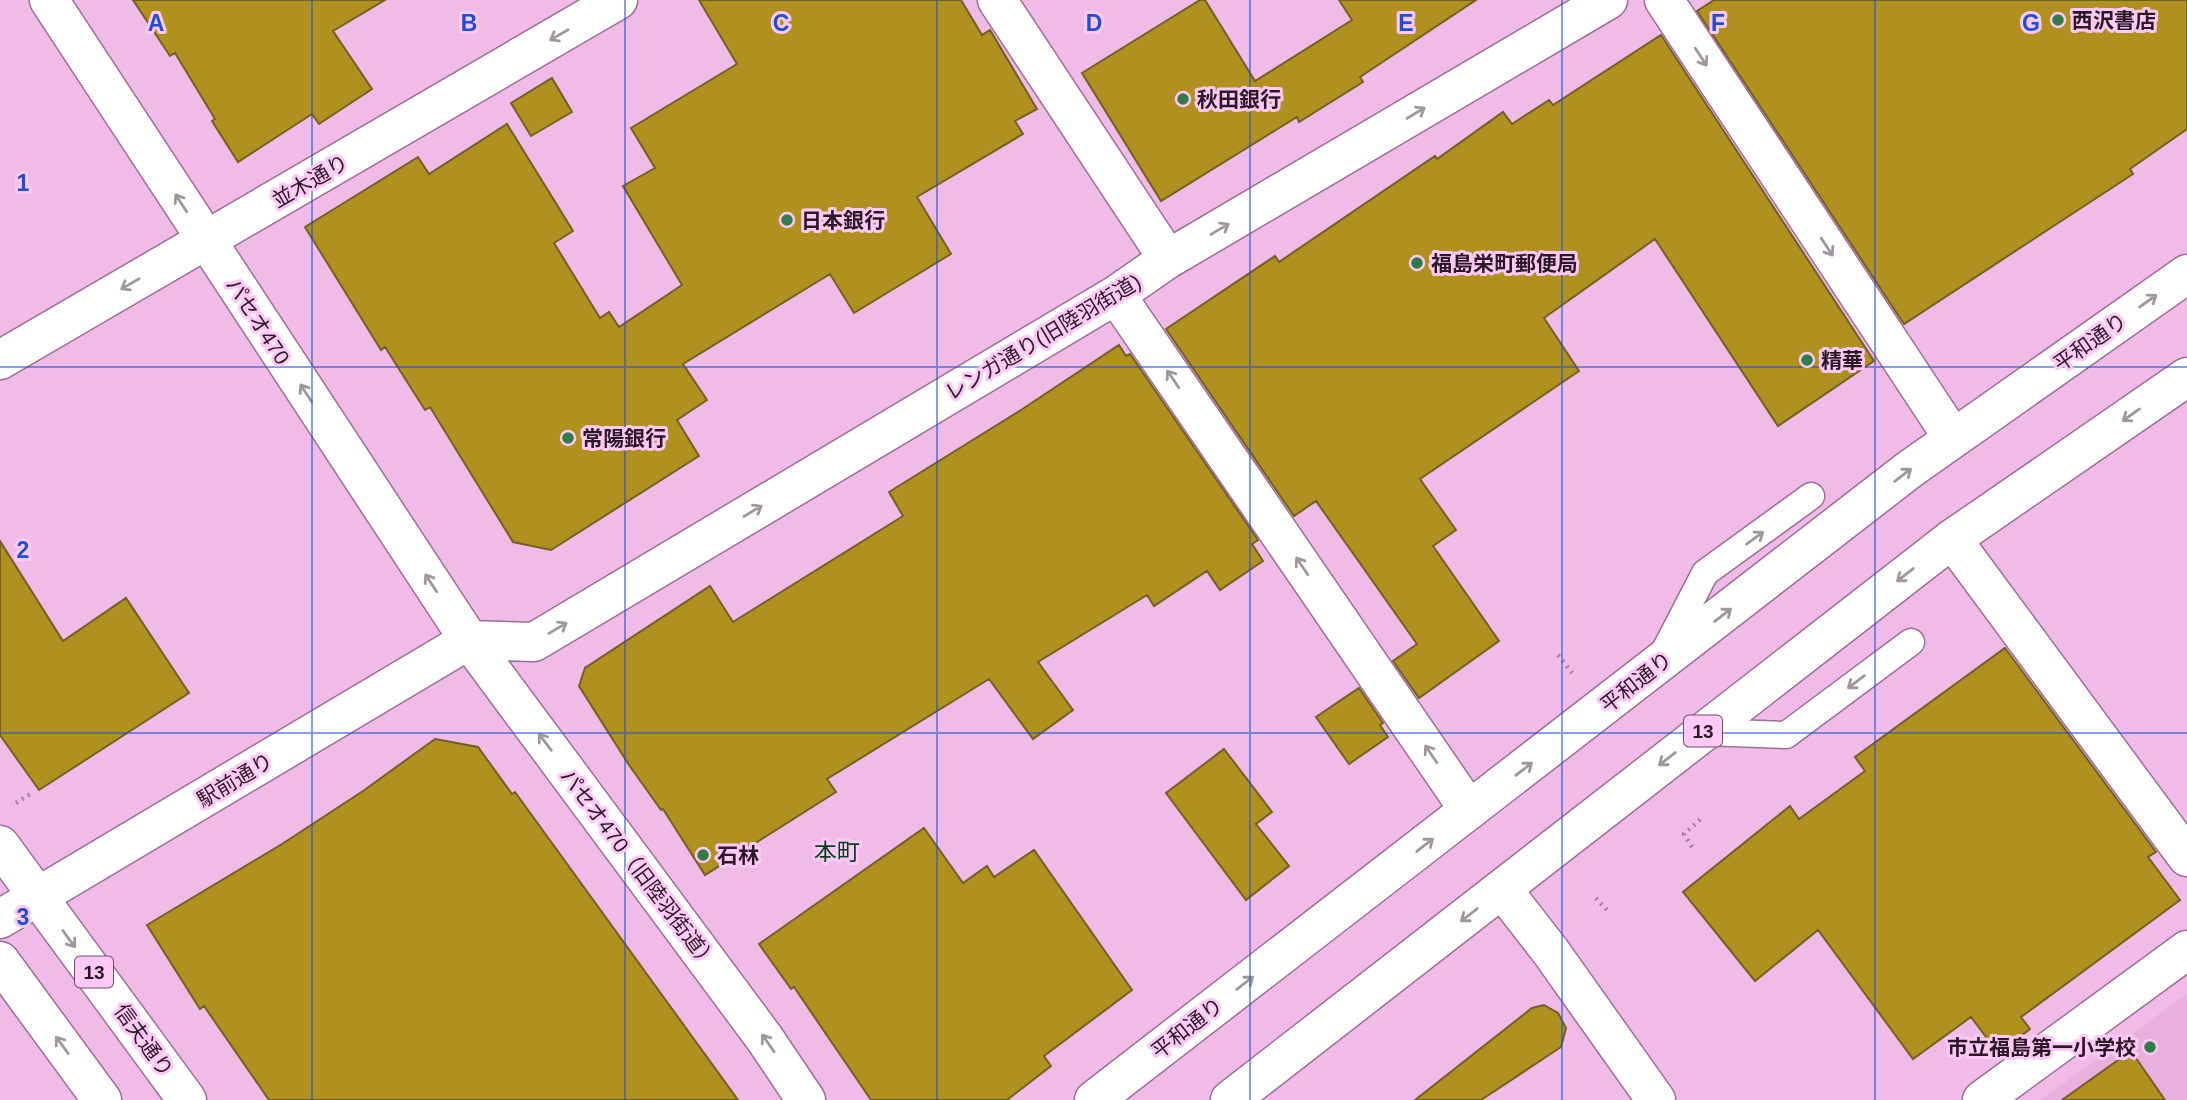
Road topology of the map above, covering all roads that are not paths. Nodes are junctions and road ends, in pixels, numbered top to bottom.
1 (49, 0) edge
2 (618, 0) edge
3 (997, 0) edge
4 (1608, 0) edge
5 (1664, 0) edge
6 (206, 242) junction
7 (1168, 259) junction
8 (2187, 274) edge
9 (1116, 295) junction
10 (0, 360) edge
11 (2187, 377) edge
12 (1954, 438) junction
13 (1811, 496) dead end
14 (1952, 539) junction
15 (469, 640) junction
16 (1911, 642) dead end
17 (1656, 666) junction
18 (1703, 732) junction
19 (1469, 810) junction
20 (0, 845) edge
21 (2187, 857) edge
22 (1502, 889) junction
23 (38, 897) junction
24 (0, 919) edge
25 (2187, 950) edge
26 (0, 961) edge
27 (103, 1100) edge
28 (187, 1100) edge
29 (806, 1100) edge
30 (1094, 1100) edge
31 (1230, 1100) edge
32 (1657, 1100) edge
33 (1982, 1100) edge

6 -> 1 main road, パセオ470
2 -> 6 main road, 並木通り
3 - 7 main road
7 -> 4 main road, レンガ通り(旧陸羽街道)
5 -> 12 main road
6 -> 10 main road, 並木通り
15 -> 6 main road, パセオ470
7 - 9 main road, レンガ通り(旧陸羽街道)
12 -> 8 main road, 平和通り
15 -> 9 main road, レンガ通り(旧陸羽街道)
19 -> 9 main road
11 -> 14 main road, 13
17 -> 12 main road, 平和通り
17 -> 13 lane
14 -> 18 main road, 13
14 - 21 main road
15 - 23 main road, 駅前通り
29 -> 15 main road, パセオ470（旧陸羽街道）
16 -> 18 lane
19 -> 17 main road, 平和通り
18 -> 22 main road, 13
30 -> 19 main road, 平和通り
20 - 23 main road, 信夫通り / 13
22 -> 31 main road, 13
22 - 32 main road
23 - 24 main road, 駅前通り
23 -> 28 main road, 信夫通り / 13
25 - 33 main road
27 -> 26 main road

